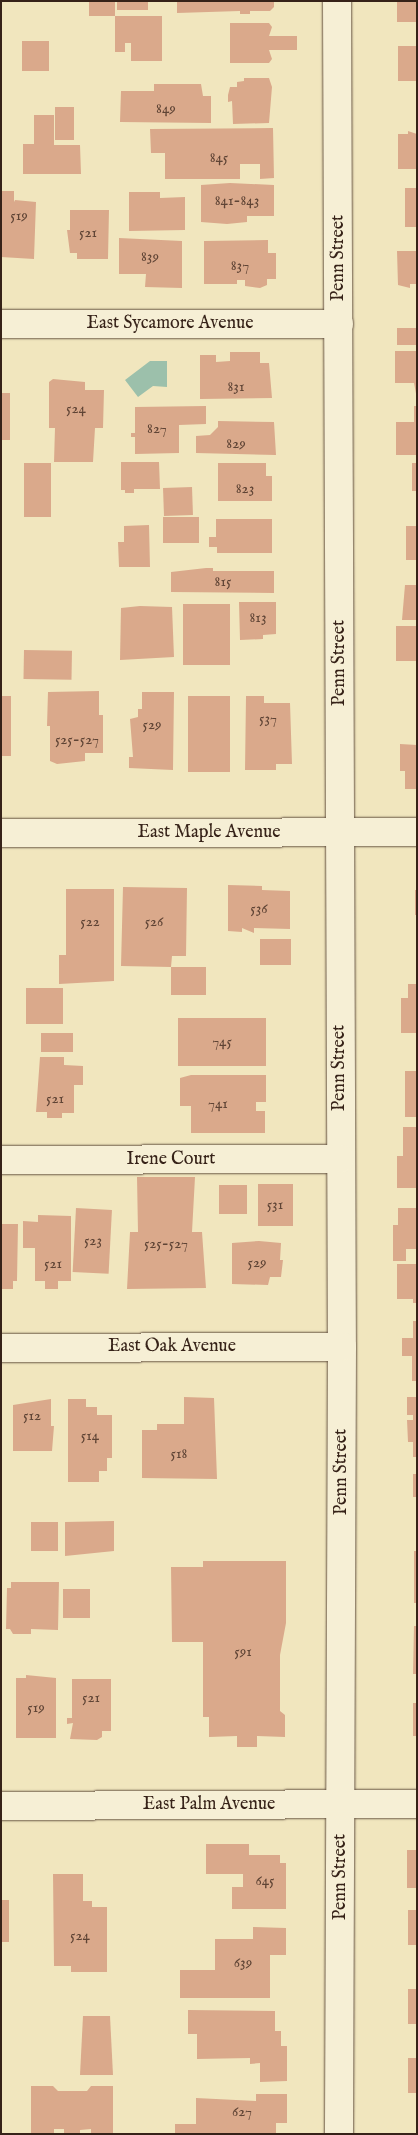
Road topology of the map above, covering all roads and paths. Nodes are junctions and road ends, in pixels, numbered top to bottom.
1 (338, 1) edge
2 (1, 324) edge
3 (339, 324) junction
4 (341, 832) junction
5 (417, 832) edge
6 (1, 833) edge
7 (1, 1160) edge
8 (340, 1160) junction
9 (342, 1347) junction
10 (1, 1348) edge
11 (341, 1804) junction
12 (417, 1804) edge
13 (1, 1806) edge
14 (339, 2134) edge

1 - 3 street, Penn Street
2 - 3 street, East Sycamore Avenue
3 - 4 street, Penn Street
4 - 5 street, East Maple Avenue
4 - 6 street, East Maple Avenue
4 - 8 street, Penn Street
7 - 8 street, Irene Court
8 - 9 street, Penn Street
9 - 10 street, East Oak Avenue
9 - 11 street, Penn Street
11 - 12 street, East Palm Avenue
11 - 13 street, East Palm Avenue
11 - 14 street, Penn Street

